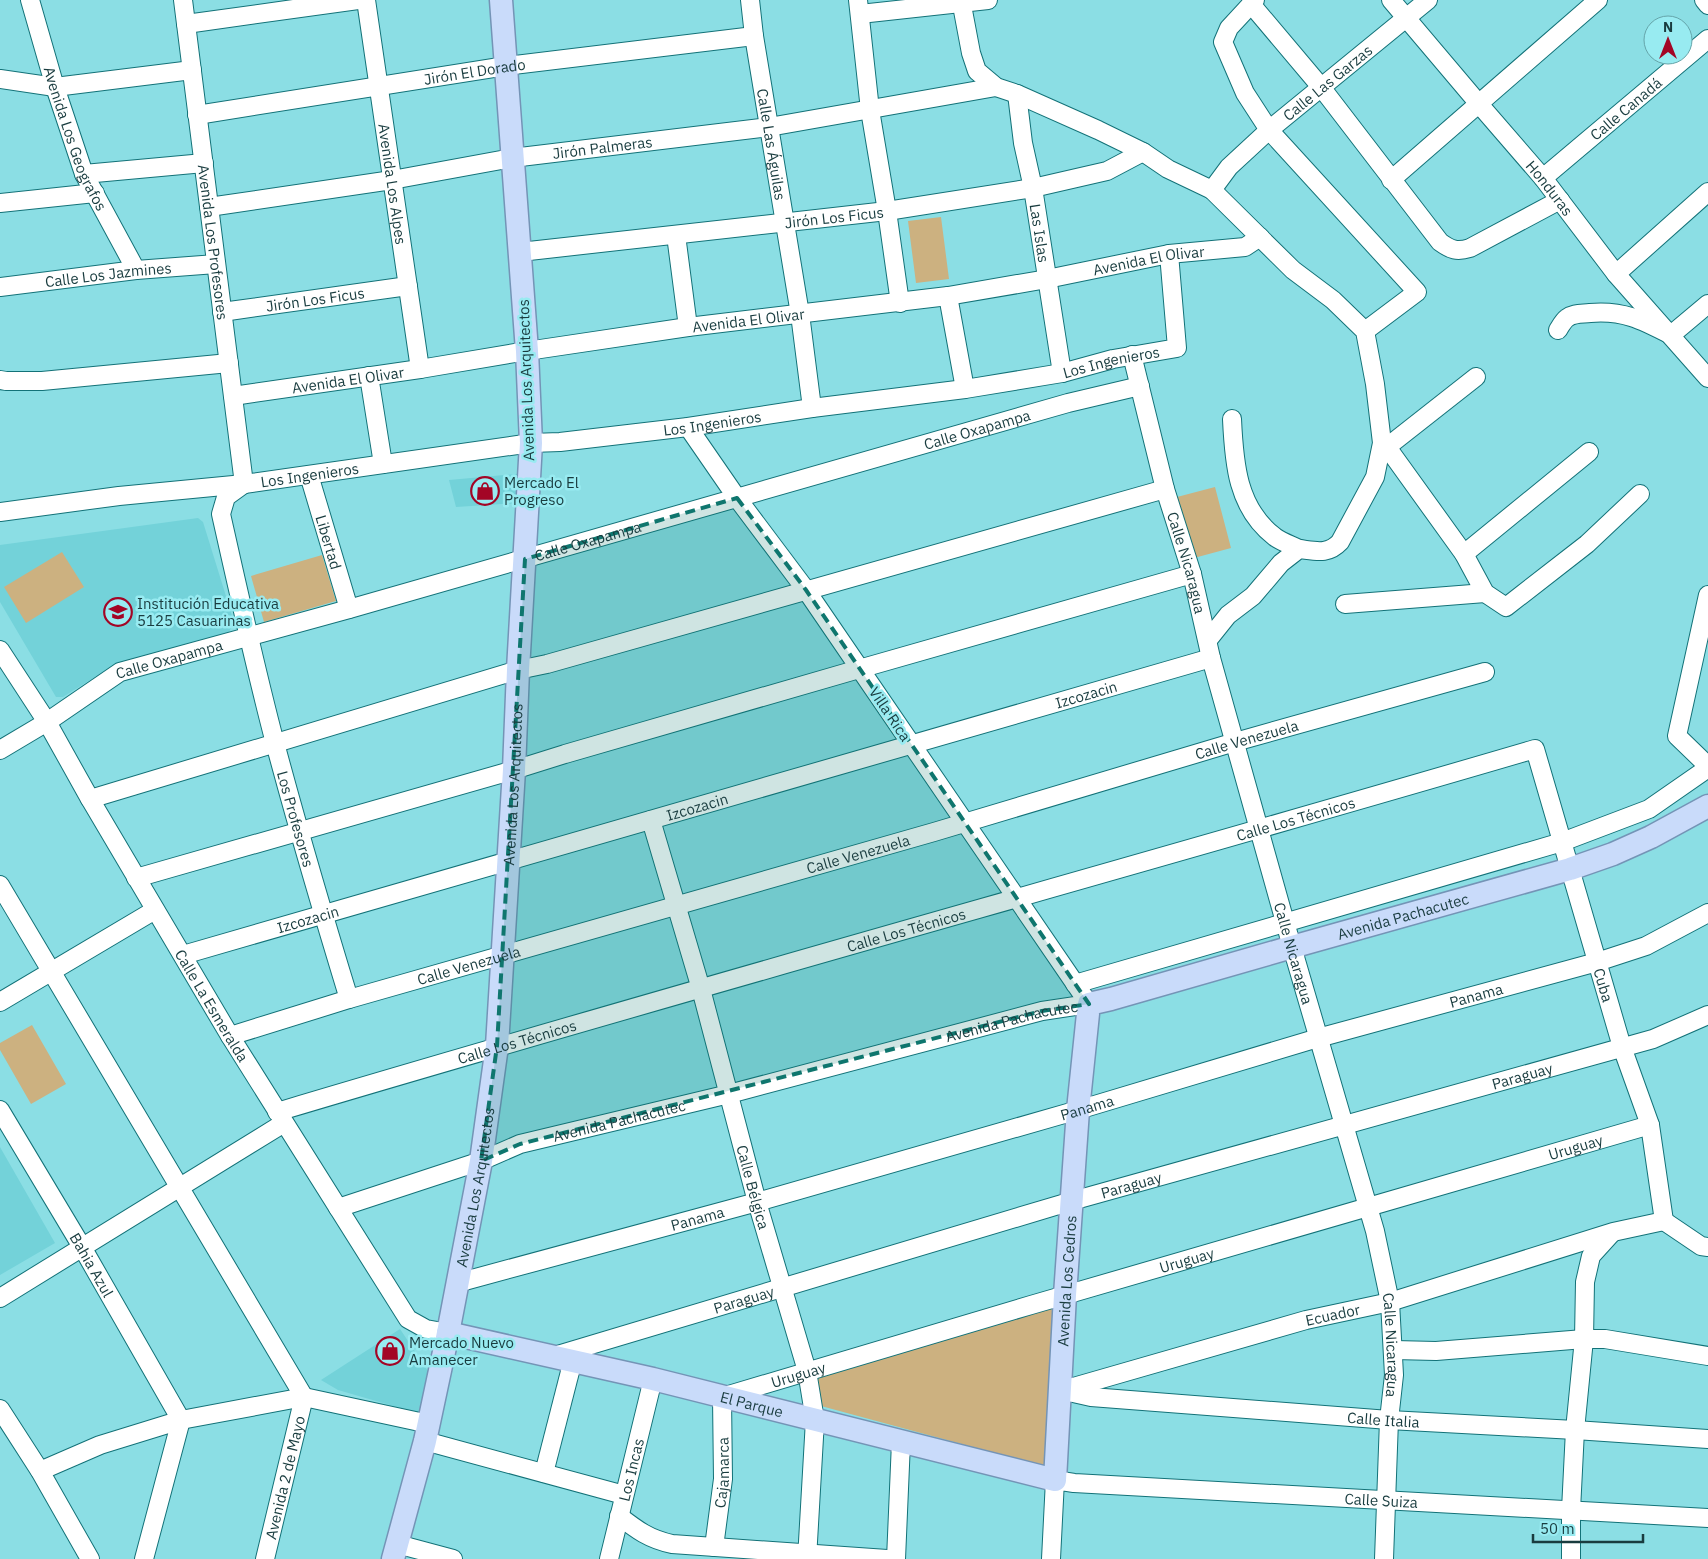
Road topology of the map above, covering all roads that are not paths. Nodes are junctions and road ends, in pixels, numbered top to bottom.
1 (30, 0) edge
2 (183, 0) edge
3 (358, 0) edge
4 (366, 0) edge
5 (501, 0) edge
6 (750, 0) edge
7 (988, 0) edge
8 (1391, 0) edge
9 (1428, 0) edge
10 (1598, 0) edge
11 (1704, 0) edge
12 (961, 2) edge
13 (1253, 2) edge
14 (1708, 5) edge
15 (859, 7) edge
16 (1406, 19) junction
17 (186, 24) junction
18 (754, 36) junction
19 (1708, 39) edge
20 (506, 66) junction
21 (192, 70) junction
22 (0, 79) edge
23 (54, 87) junction
24 (378, 87) junction
25 (996, 87) junction
26 (1321, 87) junction
27 (1017, 94) junction
28 (1479, 104) junction
29 (870, 110) junction
30 (198, 115) junction
31 (769, 127) junction
32 (1269, 130) junction
33 (1143, 152) junction
34 (512, 158) junction
35 (204, 163) junction
36 (84, 174) junction
37 (1543, 178) junction
38 (392, 180) junction
39 (1391, 180) junction
40 (1033, 188) junction
41 (1212, 190) junction
42 (1708, 192) edge
43 (95, 193) junction
44 (1560, 200) junction
45 (0, 203) edge
46 (209, 207) junction
47 (888, 211) junction
48 (784, 223) junction
49 (676, 235) junction
50 (1260, 237) junction
51 (520, 252) junction
52 (1169, 254) junction
53 (216, 264) junction
54 (136, 270) junction
55 (1616, 274) junction
56 (1047, 279) junction
57 (408, 286) junction
58 (0, 287) edge
59 (948, 296) junction
60 (900, 303) junction
61 (1708, 304) edge
62 (222, 312) junction
63 (800, 314) junction
64 (688, 327) junction
65 (1558, 330) dead end
66 (1365, 331) junction
67 (1671, 335) junction
68 (527, 350) junction
69 (1132, 355) junction
70 (229, 363) junction
71 (420, 369) junction
72 (1062, 373) junction
73 (369, 376) junction
74 (1476, 377) dead end
75 (1708, 378) edge
76 (0, 380) edge
77 (1140, 386) junction
78 (965, 389) junction
79 (233, 396) junction
80 (812, 408) junction
81 (1232, 419) dead end
82 (688, 428) junction
83 (531, 443) junction
84 (1384, 445) junction
85 (1589, 452) dead end
86 (383, 464) junction
87 (309, 475) junction
88 (244, 484) junction
89 (1165, 489) junction
90 (1640, 494) dead end
91 (737, 498) junction
92 (0, 512) edge
93 (1299, 549) junction
94 (1464, 554) junction
95 (525, 559) junction
96 (1192, 574) junction
97 (806, 590) junction
98 (1485, 593) junction
99 (1708, 599) edge
100 (1345, 604) dead end
101 (349, 609) junction
102 (248, 637) junction
103 (1208, 640) junction
104 (0, 650) edge
105 (1211, 658) junction
106 (859, 668) junction
107 (518, 670) junction
108 (1485, 672) dead end
109 (47, 722) junction
110 (1235, 742) junction
111 (275, 744) junction
112 (911, 744) junction
113 (1534, 749) joint
114 (0, 750) edge
115 (1708, 767) edge
116 (514, 770) junction
117 (90, 799) junction
118 (1708, 806) edge
119 (652, 820) junction
120 (966, 823) junction
121 (1259, 830) junction
122 (299, 831) junction
123 (1562, 842) junction
124 (508, 861) junction
125 (1570, 869) junction
126 (136, 878) junction
127 (0, 885) edge
128 (1017, 899) junction
129 (676, 906) junction
130 (155, 910) junction
131 (1708, 913) edge
132 (324, 915) junction
133 (1285, 923) junction
134 (1292, 947) junction
135 (183, 955) junction
136 (503, 955) junction
137 (1597, 962) junction
138 (51, 971) junction
139 (1075, 984) junction
140 (701, 989) junction
141 (348, 999) junction
142 (0, 1002) edge
143 (1089, 1004) junction
144 (1708, 1015) edge
145 (230, 1036) junction
146 (1318, 1038) junction
147 (496, 1046) junction
148 (1622, 1047) junction
149 (729, 1094) junction
150 (0, 1110) edge
151 (1078, 1110) junction
152 (280, 1118) junction
153 (1344, 1124) junction
154 (1650, 1125) junction
155 (481, 1160) junction
156 (180, 1187) junction
157 (1072, 1201) junction
158 (758, 1202) junction
159 (1368, 1207) junction
160 (338, 1208) junction
161 (1664, 1221) junction
162 (1613, 1232) junction
163 (82, 1247) junction
164 (1708, 1247) edge
165 (457, 1283) junction
166 (783, 1286) junction
167 (1065, 1295) junction
168 (0, 1298) edge
169 (1390, 1302) junction
170 (448, 1333) junction
171 (1584, 1340) junction
172 (1394, 1350) junction
173 (1708, 1356) edge
174 (563, 1358) junction
175 (807, 1371) junction
176 (653, 1379) junction
177 (1060, 1390) junction
178 (304, 1397) junction
179 (722, 1397) junction
180 (0, 1410) edge
181 (181, 1420) junction
182 (815, 1420) junction
183 (1389, 1420) junction
184 (1575, 1430) junction
185 (427, 1433) junction
186 (1708, 1439) edge
187 (901, 1442) junction
188 (40, 1471) junction
189 (544, 1473) junction
190 (1055, 1480) junction
191 (624, 1495) junction
192 (1387, 1500) junction
193 (1571, 1510) junction
194 (619, 1516) junction
195 (1708, 1518) edge
196 (714, 1547) junction
197 (395, 1552) edge
198 (807, 1556) edge
199 (90, 1559) edge
200 (144, 1559) edge
201 (265, 1559) edge
202 (453, 1559) edge
203 (609, 1559) edge
204 (887, 1559) edge
205 (896, 1559) edge
206 (1052, 1559) edge
207 (1384, 1559) edge
208 (1571, 1559) edge

1 - 23 street, Avenida Los Geografos
2 - 17 street, Avenida Los Profesores
3 - 17 street
4 - 24 street, Avenida Los Alpes
5 - 20 main road, Avenida Los Arquitectos
6 - 18 street, Calle Las Águilas
7 - 12 street
8 - 16 street, Honduras
9 - 16 street, Calle Las Garzas
10 - 28 street
11 - 14 street
12 - 15 street
12 - 25 street
13 - 26 street
13 - 32 street
15 - 29 street
16 - 26 street, Calle Las Garzas
16 - 28 street, Honduras
17 - 21 street, Avenida Los Profesores
18 - 20 street, Jirón El Dorado
18 - 31 street, Calle Las Águilas
19 - 37 street, Calle Canadá
20 - 24 street, Jirón El Dorado
20 - 34 main road, Avenida Los Arquitectos
21 - 23 street
21 - 30 street, Avenida Los Profesores
22 - 23 street
23 - 36 street, Avenida Los Geografos
24 - 30 street, Jirón El Dorado
24 - 38 street, Avenida Los Alpes
25 - 27 street
25 - 29 street, Jirón Palmeras
26 - 32 street, Calle Las Garzas
26 - 39 street
27 - 33 street
27 - 40 street, Las Islas
28 - 37 street, Honduras
28 - 39 street
29 - 31 street, Jirón Palmeras
29 - 47 street
30 - 35 street, Avenida Los Profesores
31 - 34 street, Jirón Palmeras
31 - 48 street, Calle Las Águilas
32 - 41 street, Calle Las Garzas
32 - 66 street
33 - 40 street, Jirón Los Ficus
33 - 41 street
34 - 38 street, Jirón Palmeras
34 - 51 main road, Avenida Los Arquitectos
35 - 36 street
35 - 46 street, Avenida Los Profesores
36 - 43 street, Avenida Los Geografos
37 - 44 street, Honduras
38 - 46 street, Jirón Palmeras
38 - 57 street, Avenida Los Alpes
39 - 44 street
40 - 47 street, Jirón Los Ficus
40 - 56 street, Las Islas
41 - 50 street
42 - 55 street
43 - 45 street
43 - 54 street, Avenida Los Geografos
44 - 55 street, Honduras
46 - 53 street, Avenida Los Profesores
47 - 48 street, Jirón Los Ficus
47 - 60 street
48 - 49 street, Jirón Los Ficus
48 - 63 street, Calle Las Águilas
49 - 51 street, Jirón Los Ficus
49 - 64 street
50 - 52 street, Avenida El Olivar
50 - 66 street
51 - 68 main road, Avenida Los Arquitectos
52 - 56 street, Avenida El Olivar
52 - 69 street, Los Ingenieros
53 - 54 street, Calle Los Jazmines
53 - 62 street, Avenida Los Profesores
54 - 58 street, Calle Los Jazmines
55 - 67 street, Honduras
56 - 59 street, Avenida El Olivar
56 - 72 street, Las Islas
57 - 62 street, Jirón Los Ficus
57 - 71 street, Avenida Los Alpes
59 - 60 street, Avenida El Olivar
59 - 78 street
60 - 63 street, Avenida El Olivar
61 - 67 street
62 - 70 street, Avenida Los Profesores
63 - 64 street, Avenida El Olivar
63 - 80 street, Calle Las Águilas
64 - 68 street, Avenida El Olivar
65 - 67 street
66 - 84 street
67 - 75 street, Honduras
68 - 71 street, Avenida El Olivar
68 - 83 main road, Avenida Los Arquitectos
69 - 72 street, Los Ingenieros
69 - 77 street, Calle Nicaragua
70 - 76 street
70 - 79 street, Avenida Los Profesores
71 - 73 street, Avenida El Olivar
72 - 78 street, Los Ingenieros
73 - 79 street, Avenida El Olivar
73 - 86 street
74 - 84 street
77 - 89 street, Calle Nicaragua
77 - 91 street, Calle Oxapampa
78 - 80 street, Los Ingenieros
79 - 88 street, Avenida Los Profesores
80 - 82 street, Los Ingenieros
81 - 93 street
82 - 83 street, Los Ingenieros
82 - 91 street, Villa Rica
83 - 86 street, Los Ingenieros
83 - 95 main road, Avenida Los Arquitectos
84 - 93 street
84 - 94 street
85 - 94 street
86 - 87 street, Los Ingenieros
87 - 88 street, Los Ingenieros
87 - 101 street, Libertad
88 - 92 street, Los Ingenieros
88 - 102 street, Los Profesores
89 - 96 street, Calle Nicaragua
89 - 97 street
90 - 98 street
91 - 95 street, Calle Oxapampa
91 - 97 street, Villa Rica
93 - 103 street
94 - 98 street
95 - 101 street, Calle Oxapampa
95 - 107 main road, Avenida Los Arquitectos
96 - 103 street, Calle Nicaragua
96 - 106 street
97 - 106 street, Villa Rica
97 - 107 street
98 - 100 street
99 - 115 street
101 - 102 street, Calle Oxapampa
102 - 109 street, Calle Oxapampa
102 - 111 street, Los Profesores
103 - 105 street, Calle Nicaragua
104 - 109 street, Calle La Esmeralda
105 - 110 street, Calle Nicaragua
105 - 112 street, Izcozacin
106 - 112 street, Villa Rica
106 - 116 street
107 - 111 street
107 - 116 main road, Avenida Los Arquitectos
108 - 110 street, Calle Venezuela
109 - 114 street, Calle Oxapampa
109 - 117 street, Calle La Esmeralda
110 - 120 street, Calle Venezuela
110 - 121 street, Calle Nicaragua
111 - 117 street
111 - 122 street, Los Profesores
112 - 119 street, Izcozacin
112 - 120 street, Villa Rica
113 - 121 street, Calle Los Técnicos
113 - 123 street, Cuba
115 - 123 street, Avenida Pachacutec
116 - 122 street
116 - 124 main road, Avenida Los Arquitectos
117 - 126 street, Calle La Esmeralda
118 - 125 main road, Avenida Pachacutec
119 - 124 street, Izcozacin
119 - 129 street, Calle Bélgica
120 - 128 street, Villa Rica
120 - 129 street, Calle Venezuela
121 - 128 street, Calle Los Técnicos
121 - 133 street, Calle Nicaragua
122 - 126 street
122 - 132 street, Los Profesores
123 - 125 street, Cuba
123 - 133 street, Avenida Pachacutec
124 - 132 street, Izcozacin
124 - 136 main road, Avenida Los Arquitectos
125 - 134 main road, Avenida Pachacutec
125 - 137 street, Cuba
126 - 130 street, Calle La Esmeralda
127 - 138 street
128 - 139 street, Villa Rica
128 - 140 street, Calle Los Técnicos
129 - 136 street, Calle Venezuela
129 - 140 street, Calle Bélgica
130 - 135 street, Calle La Esmeralda
130 - 138 street
131 - 137 street, Panama
132 - 135 street, Izcozacin
132 - 141 street, Los Profesores
133 - 134 street, Calle Nicaragua
133 - 139 street, Avenida Pachacutec
134 - 143 main road, Avenida Pachacutec
134 - 146 street, Calle Nicaragua
135 - 145 street, Calle La Esmeralda
136 - 141 street, Calle Venezuela
136 - 147 main road, Avenida Los Arquitectos
137 - 146 street, Panama
137 - 148 street, Cuba
138 - 142 street
138 - 156 street
139 - 143 street, Villa Rica
140 - 147 street, Calle Los Técnicos
140 - 149 street, Calle Bélgica
141 - 145 street, Calle Venezuela
143 - 149 street, Avenida Pachacutec
143 - 151 main road, Avenida Los Cedros
144 - 148 street, Paraguay
145 - 152 street, Calle La Esmeralda
146 - 151 street, Panama
146 - 153 street, Calle Nicaragua
147 - 152 street, Calle Los Técnicos
147 - 155 main road, Avenida Los Arquitectos
148 - 153 street, Paraguay
148 - 154 street, Cuba
149 - 155 street, Avenida Pachacutec
149 - 158 street, Calle Bélgica
150 - 163 street, Bahia Azul
151 - 157 main road, Avenida Los Cedros
151 - 158 street, Panama
152 - 156 street, Calle Los Técnicos
152 - 160 street, Calle La Esmeralda
153 - 157 street, Paraguay
153 - 159 street, Calle Nicaragua
154 - 159 street, Uruguay
154 - 161 street, Cuba
155 - 160 street, Avenida Pachacutec
155 - 165 main road, Avenida Los Arquitectos
156 - 163 street, Calle Los Técnicos
156 - 178 street
157 - 166 street, Paraguay
157 - 167 main road, Avenida Los Cedros
158 - 165 street, Panama
158 - 166 street, Calle Bélgica
159 - 167 street, Uruguay
159 - 169 street, Calle Nicaragua
160 - 170 street, Calle La Esmeralda
161 - 162 street, Ecuador
161 - 164 street
162 - 169 street, Ecuador
162 - 171 street
163 - 168 street, Calle Los Técnicos
163 - 181 street, Bahia Azul
165 - 170 main road, Avenida Los Arquitectos
166 - 174 street, Paraguay
166 - 175 street, Calle Bélgica
167 - 175 street, Uruguay
167 - 177 main road, Avenida Los Cedros
169 - 172 street, Calle Nicaragua
169 - 177 street, Ecuador
170 - 174 main road, El Parque
170 - 185 main road, Avenida Los Arquitectos
171 - 172 street
171 - 173 street
171 - 184 street
172 - 183 street, Calle Nicaragua
174 - 176 main road, El Parque
174 - 189 street
175 - 179 street, Uruguay
175 - 182 street, Calle Bélgica
176 - 179 main road, El Parque
176 - 191 street, Los Incas
177 - 183 street, Calle Italia
177 - 190 main road, Avenida Los Cedros
178 - 181 street
178 - 185 street
178 - 201 street, Avenida 2 de Mayo
179 - 182 main road, El Parque
179 - 196 street, Cajamarca
180 - 188 street
181 - 188 street
181 - 200 street
182 - 187 main road, El Parque
182 - 198 street, Calle Bélgica
183 - 184 street, Calle Italia
183 - 192 street, Calle Nicaragua
184 - 186 street, Calle Italia
184 - 193 street
185 - 189 street
185 - 197 main road, Avenida Los Arquitectos
187 - 190 main road, El Parque
187 - 205 street
188 - 199 street
189 - 191 street
190 - 192 street, Calle Suiza
190 - 206 street, Avenida Los Cedros
191 - 194 street, Los Incas
192 - 193 street, Calle Suiza
192 - 207 street, Calle Nicaragua
193 - 195 street, Calle Suiza
193 - 208 street
194 - 196 street
194 - 203 street, Los Incas
196 - 198 street
197 - 202 street
198 - 204 street

